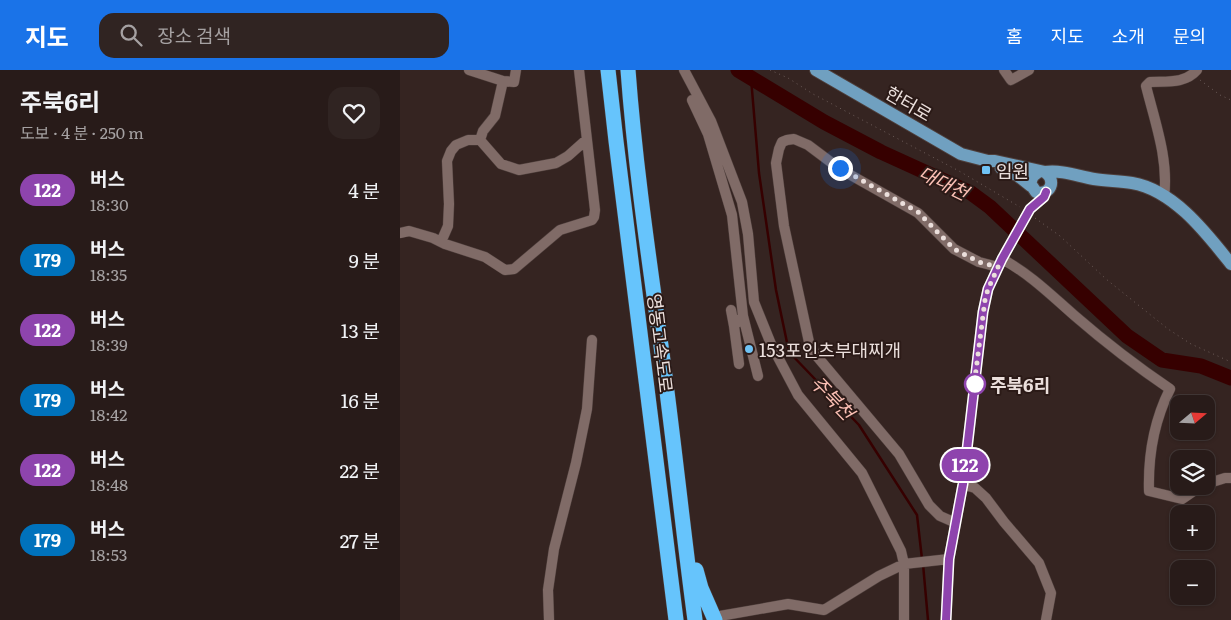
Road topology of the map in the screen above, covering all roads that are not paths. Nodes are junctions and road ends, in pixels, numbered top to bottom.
1 (469, 70) edge
2 (516, 70) edge
3 (578, 70) edge
4 (608, 70) edge
5 (628, 70) edge
6 (677, 70) edge
7 (684, 70) edge
8 (816, 70) edge
9 (1004, 70) edge
10 (1029, 70) edge
11 (1195, 72) edge
12 (486, 73) edge
13 (503, 81) junction
14 (480, 140) junction
15 (586, 140) junction
16 (988, 161) junction
17 (1042, 172) junction
18 (1076, 175) junction
19 (1040, 189) junction
20 (1164, 197) junction
21 (400, 233) edge
22 (441, 242) junction
23 (1002, 260) junction
24 (1231, 264) edge
25 (731, 310) dead end
26 (743, 316) junction
27 (734, 326) junction
28 (592, 340) dead end
29 (739, 364) dead end
30 (758, 376) dead end
31 (1231, 478) edge
32 (1215, 481) edge
33 (963, 484) junction
34 (1188, 495) edge
35 (680, 511) junction
36 (956, 523) junction
37 (945, 559) junction
38 (904, 564) junction
39 (717, 618) edge
40 (549, 620) edge
41 (676, 620) edge
42 (695, 620) edge
43 (904, 620) edge
44 (946, 620) edge
45 (1046, 620) edge

1 - 12 street
2 - 13 street
3 - 15 street
4 - 41 highway, 영동고속도로
5 - 35 highway, 영동고속도로
6 - 26 street
7 - 38 street
8 - 16 main road, 한터로
9 - 10 street
11 - 20 street
12 - 13 street
13 - 14 street
14 - 15 street
14 - 22 street
15 - 22 street
16 - 17 main road, 한터로
16 - 19 main road, 한터로
17 - 18 main road, 한터로
17 - 19 main road
17 - 19 main road
18 - 19 main road
18 - 20 main road, 한터로
19 - 23 street, bridge
20 - 24 main road, 한터로
21 - 22 street
23 - 33 street
23 - 34 street
23 - 36 street
25 - 27 street
26 - 27 street
26 - 30 street
27 - 29 street
28 - 40 street
31 - 32 street
33 - 36 street
33 - 45 street
35 - 39 highway
35 - 42 highway, 영동고속도로
36 - 37 street
37 - 38 street
37 - 44 street
38 - 39 street
38 - 43 street

